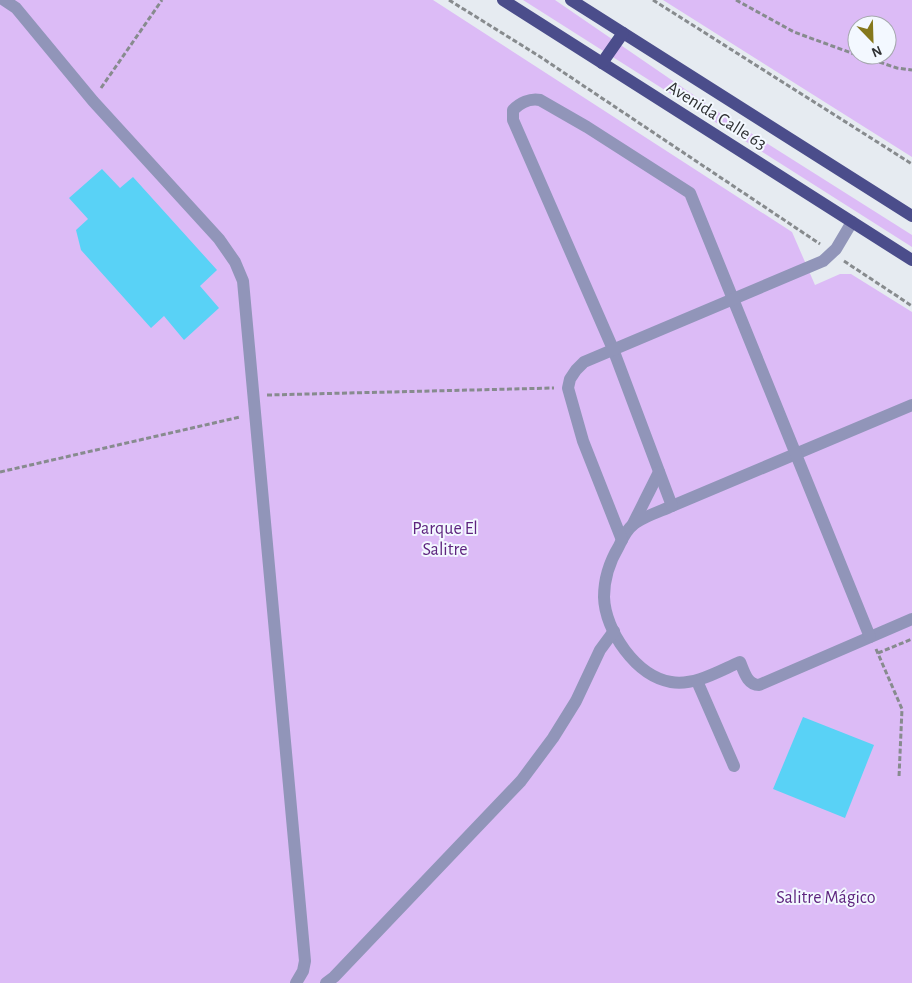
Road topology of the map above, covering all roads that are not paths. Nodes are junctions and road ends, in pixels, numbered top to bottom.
1 (4, 0) edge
2 (503, 0) edge
3 (570, 0) edge
4 (622, 33) junction
5 (602, 63) junction
6 (912, 216) edge
7 (852, 222) junction
8 (912, 260) edge
9 (733, 300) junction
10 (613, 349) junction
11 (912, 406) edge
12 (795, 454) junction
13 (659, 472) junction
14 (672, 506) junction
15 (633, 524) junction
16 (622, 540) junction
17 (912, 619) edge
18 (614, 631) junction
19 (870, 637) junction
20 (697, 681) junction
21 (734, 766) dead end
22 (296, 983) edge
23 (326, 983) edge

1 - 22 lane
2 - 5 main road, Avenida Calle 63
3 - 4 main road, Avenida Calle 63
4 - 5 main road
4 - 6 main road, Avenida Calle 63
5 - 7 main road, Avenida Calle 63
7 - 8 main road, Avenida Calle 63
7 - 9 lane
9 - 10 lane
9 - 10 lane
9 - 12 lane
10 - 13 lane
10 - 16 lane
11 - 12 lane
12 - 14 lane
12 - 19 lane
13 - 14 lane
13 - 15 lane
14 - 15 lane
15 - 16 lane
16 - 18 lane
17 - 19 lane
18 - 20 lane
18 - 23 lane
19 - 20 lane
20 - 21 lane

